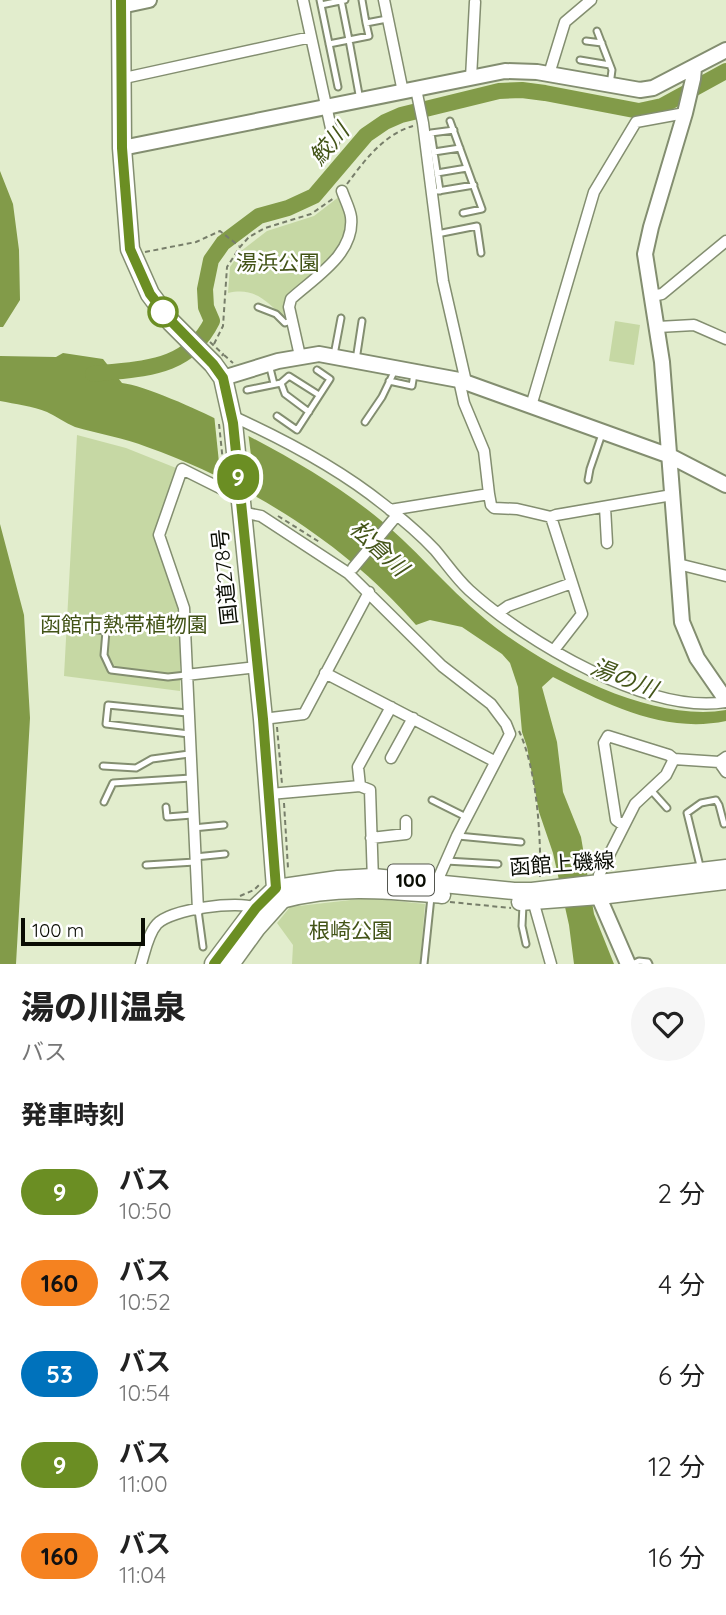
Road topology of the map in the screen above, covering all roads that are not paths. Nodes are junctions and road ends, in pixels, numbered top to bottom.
1 (149, 0) edge
2 (303, 0) edge
3 (342, 0) edge
4 (362, 0) edge
5 (384, 0) edge
6 (591, 0) edge
7 (475, 2) dead end
8 (121, 3) edge
9 (320, 3) edge
10 (388, 19) junction
11 (366, 23) junction
12 (597, 31) dead end
13 (311, 37) junction
14 (349, 40) junction
15 (586, 40) dead end
16 (602, 43) junction
17 (329, 44) junction
18 (726, 50) edge
19 (580, 60) dead end
20 (610, 65) junction
21 (693, 73) junction
22 (549, 74) junction
23 (471, 78) junction
24 (120, 79) junction
25 (610, 85) junction
26 (338, 87) dead end
27 (412, 93) junction
28 (360, 100) junction
29 (326, 106) junction
30 (686, 108) junction
31 (450, 121) dead end
32 (454, 130) junction
33 (334, 142) dead end
34 (122, 148) junction
35 (460, 148) junction
36 (430, 153) junction
37 (467, 168) junction
38 (438, 173) junction
39 (474, 185) junction
40 (342, 191) road end
41 (436, 191) junction
42 (463, 213) dead end
43 (437, 234) junction
44 (726, 241) edge
45 (481, 253) dead end
46 (652, 296) junction
47 (258, 307) dead end
48 (341, 318) dead end
49 (292, 321) junction
50 (362, 321) dead end
51 (658, 327) junction
52 (726, 339) edge
53 (334, 355) junction
54 (300, 356) junction
55 (356, 360) junction
56 (269, 364) junction
57 (396, 367) junction
58 (317, 370) dead end
59 (415, 372) junction
60 (223, 378) junction
61 (389, 381) junction
62 (462, 381) junction
63 (278, 383) junction
64 (247, 390) dead end
65 (319, 395) junction
66 (531, 406) junction
67 (309, 412) junction
68 (277, 416) dead end
69 (227, 418) junction
70 (365, 422) dead end
71 (603, 431) junction
72 (670, 456) junction
73 (589, 480) dead end
74 (726, 485) edge
75 (489, 494) junction
76 (672, 495) junction
77 (236, 497) junction
78 (605, 507) junction
79 (391, 517) junction
80 (551, 517) junction
81 (607, 543) dead end
82 (678, 564) junction
83 (353, 567) dead end
84 (726, 576) edge
85 (572, 583) junction
86 (369, 593) junction
87 (498, 613) junction
88 (82, 628) dead end
89 (554, 650) junction
90 (257, 667) junction
91 (325, 673) junction
92 (186, 675) junction
93 (726, 701) edge
94 (391, 707) junction
95 (187, 713) junction
96 (413, 718) junction
97 (263, 719) junction
98 (188, 734) junction
99 (189, 754) junction
100 (391, 758) dead end
101 (722, 759) edge
102 (674, 760) junction
103 (495, 761) junction
104 (103, 766) dead end
105 (726, 772) edge
106 (191, 778) junction
107 (360, 786) junction
108 (650, 789) junction
109 (270, 794) junction
110 (432, 800) dead end
111 (104, 802) dead end
112 (166, 807) dead end
113 (667, 808) dead end
114 (192, 815) junction
115 (466, 817) junction
116 (406, 821) dead end
117 (724, 824) dead end
118 (224, 825) dead end
119 (623, 825) junction
120 (193, 828) junction
121 (457, 836) junction
122 (372, 838) junction
123 (521, 842) dead end
124 (225, 854) dead end
125 (195, 859) junction
126 (446, 861) junction
127 (498, 864) dead end
128 (146, 865) dead end
129 (726, 868) edge
130 (701, 872) junction
131 (726, 881) edge
132 (373, 882) junction
133 (434, 889) junction
134 (595, 890) junction
135 (279, 894) junction
136 (536, 897) junction
137 (256, 908) junction
138 (198, 910) junction
139 (526, 944) dead end
140 (203, 947) dead end
141 (141, 964) edge
142 (214, 964) edge
143 (230, 964) edge
144 (424, 964) edge
145 (551, 964) edge
146 (630, 964) edge
147 (649, 964) edge

1 - 8 street
2 - 13 street
3 - 9 lane
3 - 14 lane
4 - 11 lane
5 - 10 street
6 - 22 street
7 - 23 street
8 - 24 highway, 国道278号
9 - 17 lane
10 - 11 lane
10 - 27 street
11 - 14 lane
12 - 16 lane
13 - 24 street
13 - 29 street
14 - 17 lane
14 - 28 lane
15 - 16 lane
16 - 20 lane
17 - 26 lane
18 - 21 street
19 - 20 lane
20 - 25 lane
21 - 25 street
21 - 30 street
22 - 23 street
22 - 25 street
23 - 27 street
24 - 34 highway, 国道278号
27 - 28 street
27 - 36 street
28 - 29 street
29 - 33 street
29 - 34 street
30 - 46 street
30 - 66 street
31 - 32 lane
32 - 35 lane
32 - 36 lane
34 - 60 highway, 国道278号
35 - 36 lane
35 - 37 lane
36 - 38 lane
36 - 41 street
37 - 38 lane
37 - 39 lane
38 - 41 lane
39 - 41 lane
39 - 42 lane
40 - 49 street
41 - 43 street
43 - 45 lane
43 - 62 street
44 - 46 street
46 - 51 street
47 - 49 lane
48 - 53 lane
49 - 54 street
50 - 55 lane
51 - 52 street
51 - 72 street
53 - 54 street
53 - 55 street
54 - 56 street
55 - 57 street
56 - 60 street
56 - 63 lane
57 - 59 street
57 - 61 lane
58 - 65 lane
59 - 61 lane
59 - 62 street
60 - 69 highway, 国道278号
61 - 70 lane
62 - 66 street
62 - 75 street
63 - 64 lane
63 - 65 lane
63 - 67 lane
65 - 67 lane
66 - 71 street
67 - 68 lane
69 - 77 highway, 国道278号
69 - 79 street
71 - 72 street
71 - 73 lane
72 - 74 street
72 - 76 street
75 - 79 street
75 - 80 street
76 - 78 street
76 - 82 street
77 - 86 street
77 - 90 highway, 国道278号
77 - 92 street
78 - 80 street
78 - 81 street
79 - 83 street
79 - 87 street
80 - 85 street
82 - 84 street
82 - 93 street
85 - 87 street
85 - 89 street
86 - 91 street
86 - 103 street
87 - 89 street
88 - 92 lane
89 - 93 street
90 - 92 street
90 - 97 highway, 国道278号
91 - 94 street
91 - 97 street
92 - 95 street
94 - 96 street
94 - 107 street
95 - 98 street
95 - 98 lane
96 - 100 street
96 - 103 street
97 - 109 highway, 国道278号
98 - 99 street
99 - 104 lane
99 - 106 street
101 - 102 street
101 - 105 street
102 - 108 street
102 - 119 street
103 - 115 street
106 - 111 lane
106 - 114 street
107 - 109 street
107 - 122 street
108 - 113 lane
108 - 119 street
109 - 135 highway, 国道278号
110 - 115 lane
112 - 114 lane
114 - 120 street
115 - 121 street
116 - 122 street
117 - 130 lane
118 - 120 lane
119 - 134 street
120 - 125 street
121 - 123 lane
121 - 126 street
122 - 132 street
124 - 125 lane
125 - 128 lane
125 - 138 street
126 - 127 lane
126 - 133 street
129 - 130 main road, 函館上磯線 / 100
130 - 134 main road, 函館上磯線 / 100
131 - 134 main road, 函館上磯線 / 100
132 - 133 main road, 函館上磯線 / 100
132 - 135 main road, 函館上磯線 / 100
133 - 136 main road, 函館上磯線 / 100
133 - 144 lane
134 - 136 main road, 函館上磯線 / 100
134 - 146 street
135 - 137 highway
135 - 143 highway
136 - 139 lane
136 - 145 street
137 - 138 street
137 - 142 highway
138 - 140 lane
138 - 141 street
146 - 147 lane

